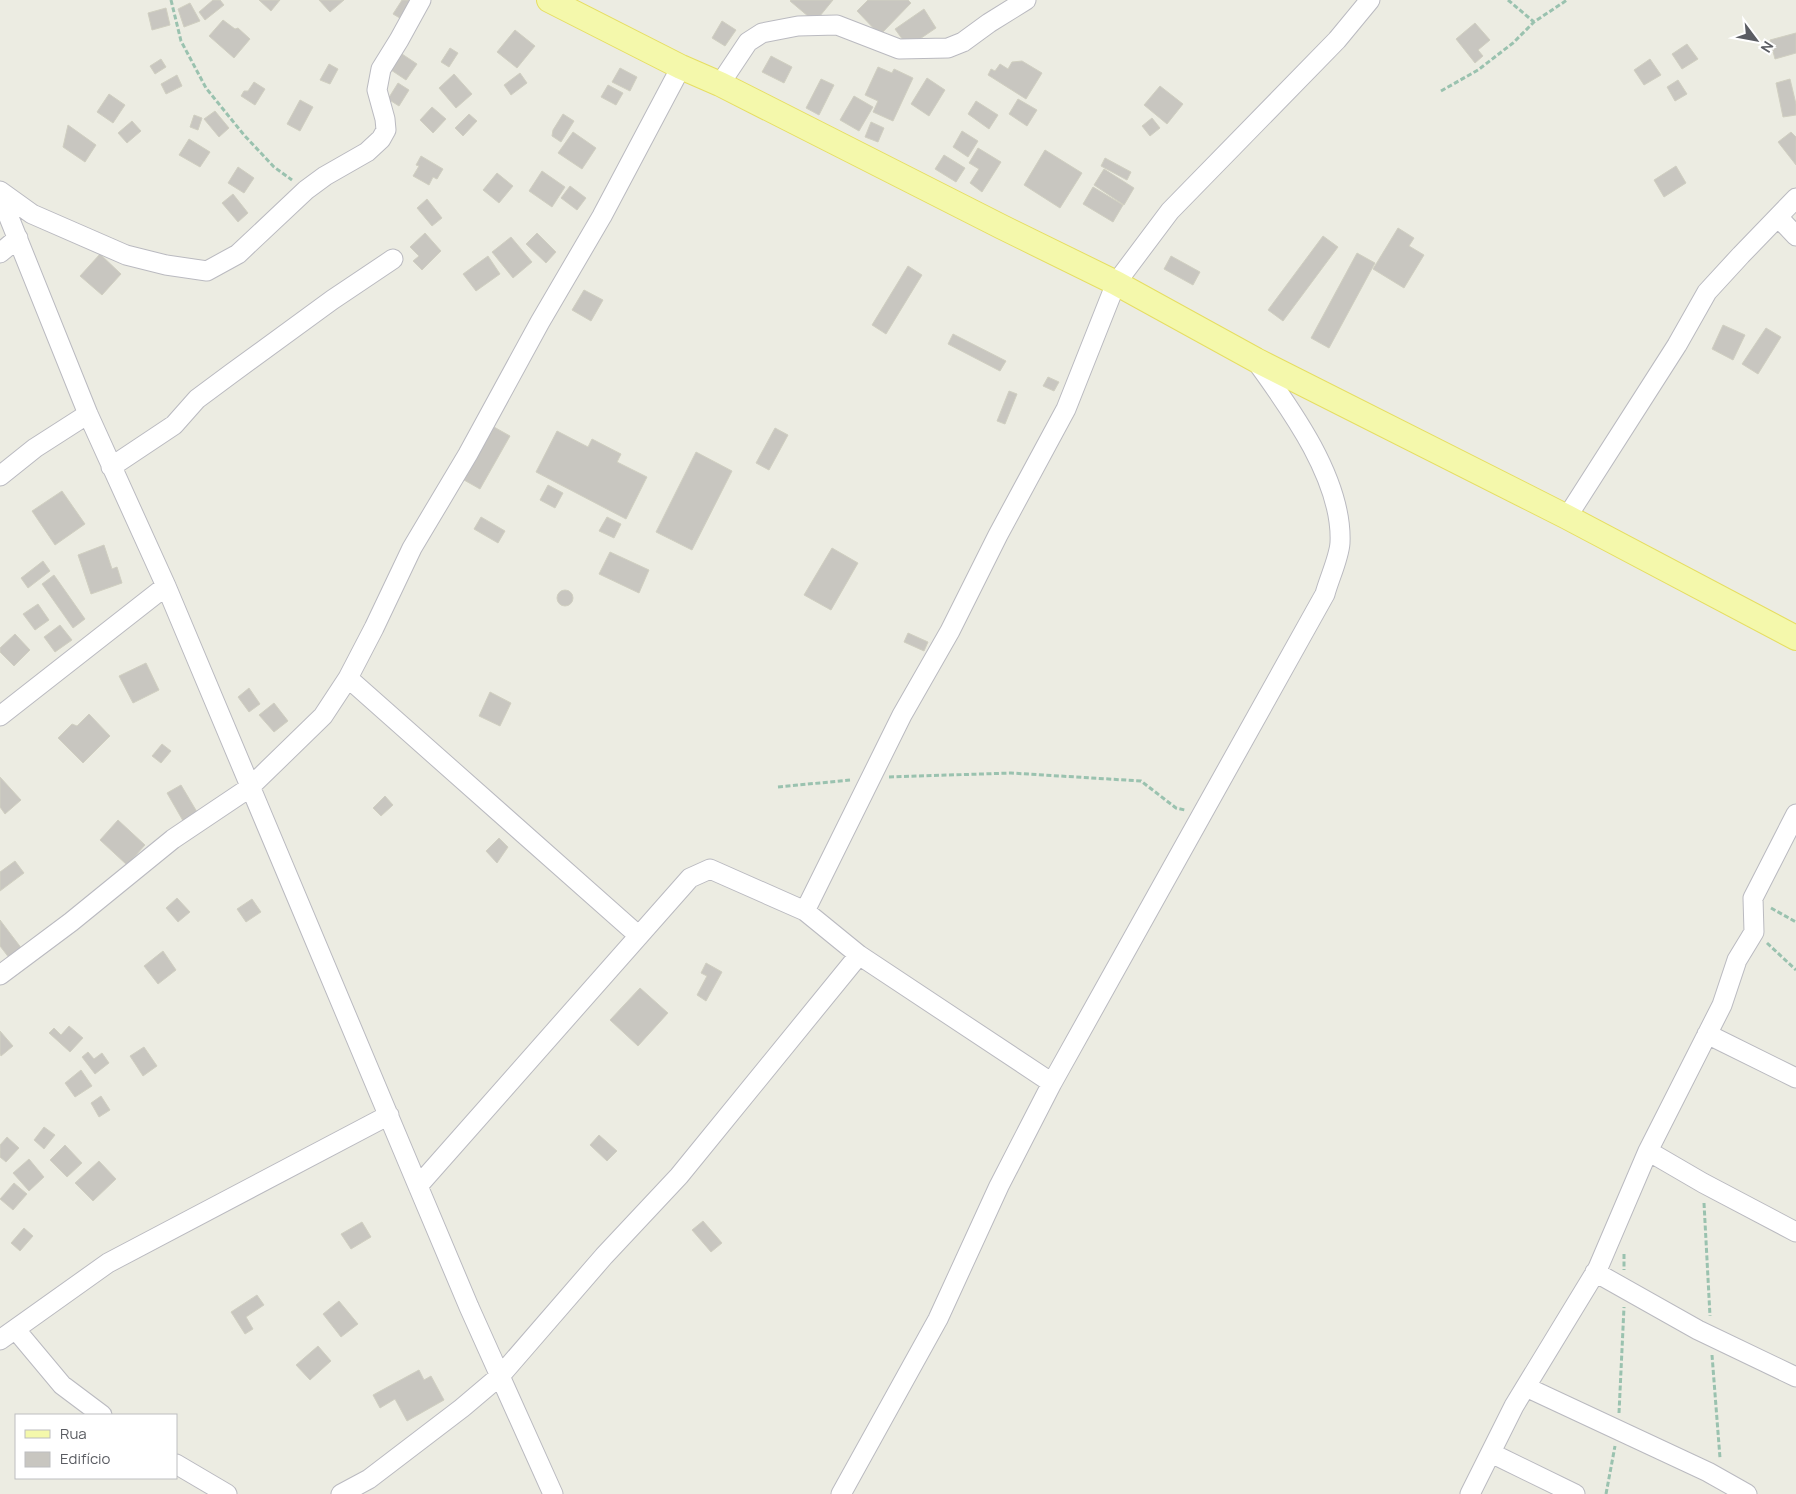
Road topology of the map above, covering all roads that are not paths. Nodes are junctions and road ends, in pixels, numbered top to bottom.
1 (421, 0) edge
2 (549, 0) edge
3 (1026, 0) edge
4 (1370, 0) edge
5 (681, 67) junction
6 (720, 84) junction
7 (0, 191) edge
8 (0, 195) edge
9 (1796, 198) edge
10 (1778, 218) junction
11 (1796, 236) edge
12 (18, 238) junction
13 (0, 253) edge
14 (393, 259) dead end
15 (1116, 284) junction
16 (1256, 360) junction
17 (88, 414) junction
18 (111, 467) junction
19 (0, 476) edge
20 (1567, 517) junction
21 (166, 586) junction
22 (1796, 638) edge
23 (348, 678) junction
24 (0, 716) edge
25 (249, 788) junction
26 (1796, 814) edge
27 (805, 911) junction
28 (639, 936) junction
29 (859, 955) junction
30 (0, 975) edge
31 (1708, 1034) junction
32 (1796, 1078) edge
33 (1052, 1084) junction
34 (389, 1115) junction
35 (1648, 1151) junction
36 (418, 1186) junction
37 (1796, 1232) edge
38 (1595, 1272) junction
39 (16, 1330) junction
40 (0, 1340) edge
41 (501, 1374) junction
42 (1796, 1377) edge
43 (1526, 1387) junction
44 (101, 1414) edge
45 (1491, 1453) junction
46 (178, 1465) edge
47 (227, 1494) edge
48 (341, 1494) edge
49 (553, 1494) edge
50 (841, 1494) edge
51 (1470, 1494) edge
52 (1575, 1494) edge
53 (1746, 1494) edge

1 - 7 street
2 - 5 main road
3 - 6 street
4 - 15 street
5 - 6 main road
5 - 23 street
6 - 15 main road
8 - 12 street
9 - 10 street
10 - 11 street
10 - 20 street
12 - 13 street
12 - 17 street
14 - 18 street
15 - 16 main road
15 - 27 street
16 - 20 main road
16 - 33 street
17 - 18 street
17 - 19 street
18 - 21 street
20 - 22 main road
21 - 24 street
21 - 25 street
23 - 25 street
23 - 28 street
25 - 30 street
25 - 34 street
26 - 31 street
27 - 28 street
27 - 29 street
28 - 36 street
29 - 33 street
29 - 41 street
31 - 32 street
31 - 35 street
33 - 50 street
34 - 36 street
34 - 39 street
35 - 37 street
35 - 38 street
36 - 41 street
38 - 42 street
38 - 43 street
39 - 40 street
39 - 44 street
41 - 48 street
41 - 49 street
43 - 45 street
43 - 53 street
45 - 51 street
45 - 52 street
46 - 47 street

